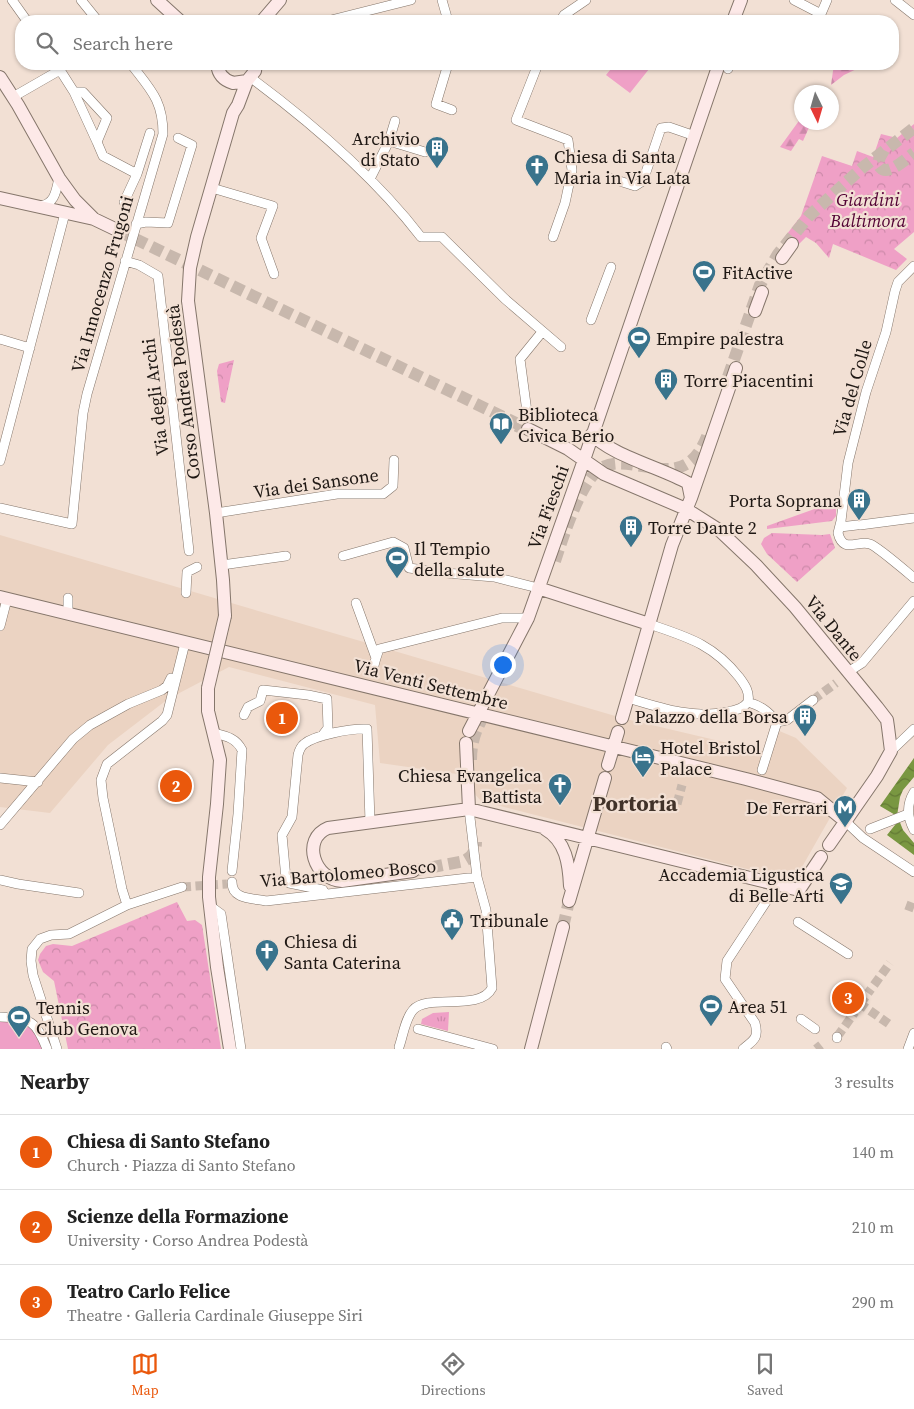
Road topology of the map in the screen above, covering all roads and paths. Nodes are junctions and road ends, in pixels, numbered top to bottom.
1 (12, 0) edge
2 (82, 0) edge
3 (157, 0) edge
4 (411, 0) edge
5 (442, 0) edge
6 (586, 0) edge
7 (741, 0) edge
8 (794, 0) edge
9 (827, 0) edge
10 (895, 0) edge
11 (279, 1) edge
12 (23, 15) edge
13 (93, 15) edge
14 (173, 15) edge
15 (267, 15) edge
16 (276, 15) edge
17 (351, 15) edge
18 (446, 15) edge
19 (565, 15) edge
20 (735, 15) edge
21 (816, 15) edge
22 (822, 15) edge
23 (914, 15) edge
24 (53, 70) edge
25 (60, 70) edge
26 (136, 70) edge
27 (218, 70) edge
28 (255, 70) edge
29 (446, 70) edge
30 (536, 70) edge
31 (724, 70) edge
32 (0, 77) edge
33 (249, 79) junction
34 (226, 81) junction
35 (74, 92) junction
36 (12, 97) junction
37 (452, 110) dead end
38 (234, 111) junction
39 (395, 121) dead end
40 (150, 133) dead end
41 (695, 136) junction
42 (178, 138) dead end
43 (389, 141) junction
44 (97, 142) junction
45 (425, 152) dead end
46 (137, 174) junction
47 (59, 178) junction
48 (610, 178) dead end
49 (370, 179) junction
50 (212, 188) junction
51 (0, 198) edge
52 (124, 202) dead end
53 (35, 206) junction
54 (65, 213) junction
55 (94, 219) junction
56 (136, 224) junction
57 (119, 231) tunnel mouth
58 (553, 237) dead end
59 (792, 244) dead end
60 (782, 258) dead end
61 (125, 261) junction
62 (914, 266) edge
63 (611, 267) dead end
64 (274, 274) dead end
65 (762, 292) dead end
66 (756, 311) dead end
67 (591, 320) dead end
68 (542, 332) junction
69 (0, 339) edge
70 (561, 347) dead end
71 (30, 348) junction
72 (736, 368) tunnel mouth
73 (527, 412) tunnel mouth
74 (528, 429) tunnel mouth
75 (592, 434) junction
76 (394, 460) dead end
77 (584, 460) junction
78 (0, 461) edge
79 (689, 503) junction
80 (0, 508) edge
81 (216, 513) junction
82 (914, 518) edge
83 (840, 527) junction
84 (189, 551) dead end
85 (286, 556) dead end
86 (343, 556) dead end
87 (222, 565) junction
88 (197, 567) dead end
89 (914, 578) edge
90 (538, 588) junction
91 (186, 593) dead end
92 (4, 598) edge
93 (68, 598) dead end
94 (914, 601) edge
95 (356, 603) dead end
96 (68, 614) junction
97 (528, 618) junction
98 (649, 624) junction
99 (0, 626) edge
100 (185, 643) junction
101 (376, 658) junction
102 (373, 669) dead end
103 (848, 672) junction
104 (173, 678) junction
105 (628, 698) junction
106 (814, 700) tunnel mouth
107 (748, 702) junction
108 (478, 713) junction
109 (244, 715) dead end
110 (622, 718) dead end
111 (778, 722) junction
112 (914, 730) edge
113 (618, 732) dead end
114 (214, 733) junction
115 (322, 736) junction
116 (613, 748) junction
117 (891, 751) junction
118 (608, 765) dead end
119 (762, 770) dead end
120 (0, 778) edge
121 (605, 778) dead end
122 (38, 782) junction
123 (914, 792) edge
124 (468, 809) junction
125 (908, 814) junction
126 (846, 821) junction
127 (370, 822) junction
128 (0, 826) edge
129 (540, 827) junction
130 (870, 829) dead end
131 (914, 830) edge
132 (587, 838) junction
133 (829, 845) dead end
134 (822, 857) dead end
135 (232, 871) dead end
136 (414, 871) tunnel mouth
137 (914, 872) edge
138 (477, 877) junction
139 (0, 880) edge
140 (230, 883) tunnel mouth
141 (777, 885) junction
142 (182, 887) tunnel mouth
143 (78, 893) dead end
144 (329, 894) junction
145 (209, 897) junction
146 (127, 905) junction
147 (798, 922) dead end
148 (563, 927) tunnel mouth
149 (848, 954) dead end
150 (0, 1017) edge
151 (801, 1019) dead end
152 (418, 1029) dead end
153 (815, 1029) dead end
154 (914, 1032) edge
155 (399, 1047) dead end
156 (47, 1049) edge
157 (57, 1049) edge
158 (230, 1049) edge
159 (241, 1049) edge
160 (493, 1049) edge
161 (531, 1049) edge
162 (743, 1049) edge
163 (908, 1049) edge

1 - 12 street
2 - 13 street
3 - 14 street
4 - 17 street
5 - 18 street
6 - 19 street
7 - 20 street
8 - 21 street
9 - 22 street
10 - 23 street
11 - 15 street
11 - 16 street
24 - 36 street
25 - 35 street
26 - 56 street, Via Innocenzo Frugoni
27 - 34 street, Corso Andrea Podestà
28 - 33 street, Corso Andrea Podestà
29 - 37 street
30 - 58 street
31 - 41 street, Via Fieschi
32 - 36 street
33 - 34 street
33 - 38 street, Corso Andrea Podestà
33 - 49 street
34 - 38 street, Corso Andrea Podestà
35 - 44 street
35 - 44 street
36 - 47 street
38 - 50 street, Corso Andrea Podestà
39 - 43 street
40 - 46 street
41 - 48 street
41 - 75 street, Via Fieschi
42 - 56 street
43 - 45 street
43 - 49 street
44 - 46 street
46 - 52 street
47 - 53 street
47 - 55 street
49 - 68 street
50 - 64 street
50 - 81 street, Corso Andrea Podestà
51 - 53 street
53 - 54 street
54 - 55 street
54 - 71 street
55 - 57 street
56 - 61 street, Via Innocenzo Frugoni
59 - 60 street
61 - 80 street, Via Innocenzo Frugoni
61 - 84 street, Via degli Archi
62 - 83 street, Via del Colle
63 - 67 street
65 - 66 street
68 - 70 street
68 - 73 street
69 - 71 street
71 - 78 street
72 - 79 street
74 - 77 street, Via Dante
75 - 77 street, Via Fieschi
75 - 79 street
76 - 81 street, Via dei Sansone
77 - 79 street, Via Dante
77 - 90 street, Via Fieschi
79 - 98 street
79 - 103 street, Via Dante
81 - 87 street, Corso Andrea Podestà
82 - 83 street
83 - 89 street
85 - 87 street
86 - 90 street
87 - 114 street, Corso Andrea Podestà, bridge
88 - 91 street
90 - 97 street, Via Fieschi
90 - 98 street
92 - 96 street, Via Venti Settembre
92 - 99 street
93 - 96 street
94 - 103 street
95 - 101 street
96 - 100 street, Via Venti Settembre
97 - 101 street
97 - 108 street, Via Fieschi
98 - 105 street
98 - 107 street
100 - 104 street
100 - 108 street, Via Venti Settembre
101 - 102 street
103 - 117 street, Via Dante
104 - 122 street
104 - 146 street
105 - 107 street
105 - 110 street
106 - 111 street
107 - 111 street
108 - 116 street, Via Venti Settembre
108 - 124 street, Via Fieschi
109 - 115 street
111 - 119 street
112 - 117 street
113 - 116 street
114 - 135 street
114 - 145 street, Corso Andrea Podestà
115 - 127 street
115 - 144 street
116 - 118 street
116 - 126 street, Via Venti Settembre
117 - 126 street
120 - 122 street
121 - 132 street
122 - 128 street
123 - 125 street
124 - 127 street
124 - 129 street
124 - 138 street
125 - 130 street
125 - 131 street
126 - 133 street
126 - 137 street
127 - 136 street
129 - 132 street
129 - 132 street
132 - 141 street
134 - 141 street
138 - 144 street, Via Bartolomeo Bosco
138 - 155 street
139 - 143 street
140 - 144 street, Via Bartolomeo Bosco
141 - 162 street
142 - 146 street
145 - 158 street, Corso Andrea Podestà
145 - 159 street
146 - 157 street
147 - 149 street
148 - 161 street
150 - 156 street
151 - 153 street
152 - 160 street
154 - 163 street

